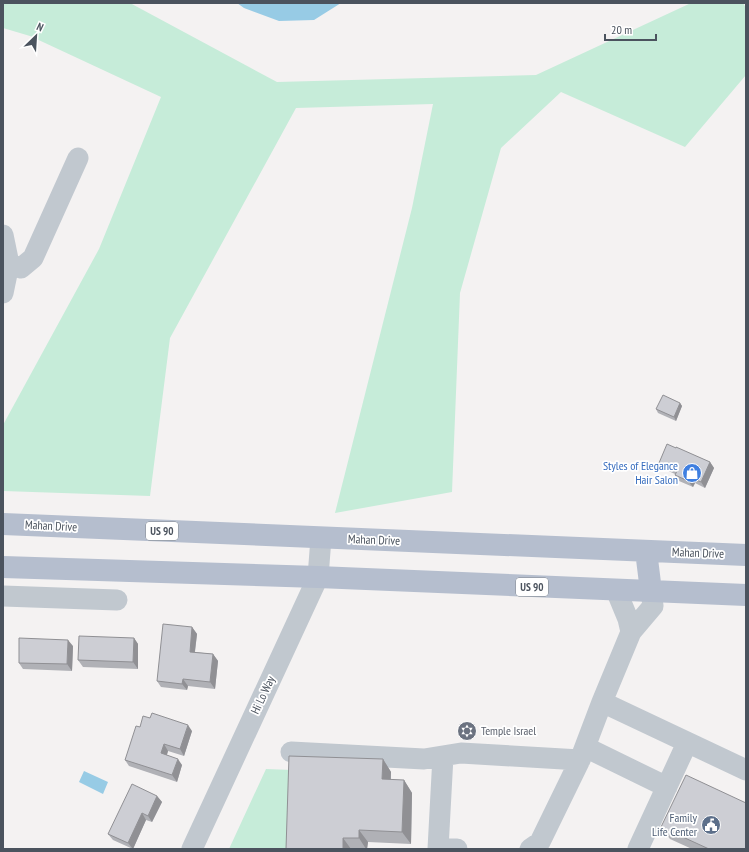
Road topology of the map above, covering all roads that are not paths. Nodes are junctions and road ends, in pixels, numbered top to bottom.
1 (78, 158) dead end
2 (3, 235) edge
3 (9, 264) junction
4 (3, 292) edge
5 (3, 524) edge
6 (321, 538) junction
7 (646, 551) junction
8 (746, 555) edge
9 (3, 567) edge
10 (318, 577) junction
11 (616, 590) junction
12 (651, 591) junction
13 (746, 595) edge
14 (3, 596) edge
15 (117, 600) dead end
16 (631, 632) junction
17 (602, 702) junction
18 (688, 743) junction
19 (291, 752) dead end
20 (582, 753) junction
21 (443, 756) junction
22 (746, 770) edge
23 (667, 787) junction
24 (192, 849) edge
25 (457, 849) edge
26 (530, 849) edge
27 (638, 849) edge

1 - 3 street
2 - 3 street
3 - 4 street
5 - 6 main road, Mahan Drive / US 90
6 - 7 main road, Mahan Drive / US 90
6 - 10 street, Hi Lo Way
7 - 8 main road, Mahan Drive / US 90
7 - 12 main road
9 - 10 main road, US 90
10 - 11 main road, US 90
10 - 24 street, Hi Lo Way
11 - 12 main road, US 90
11 - 16 street
12 - 13 main road, US 90
12 - 16 street
14 - 15 street
16 - 17 street
17 - 18 street
17 - 20 street
18 - 22 street
18 - 23 street
19 - 21 street
20 - 21 street
20 - 23 street
20 - 26 street
21 - 25 street
23 - 27 street

